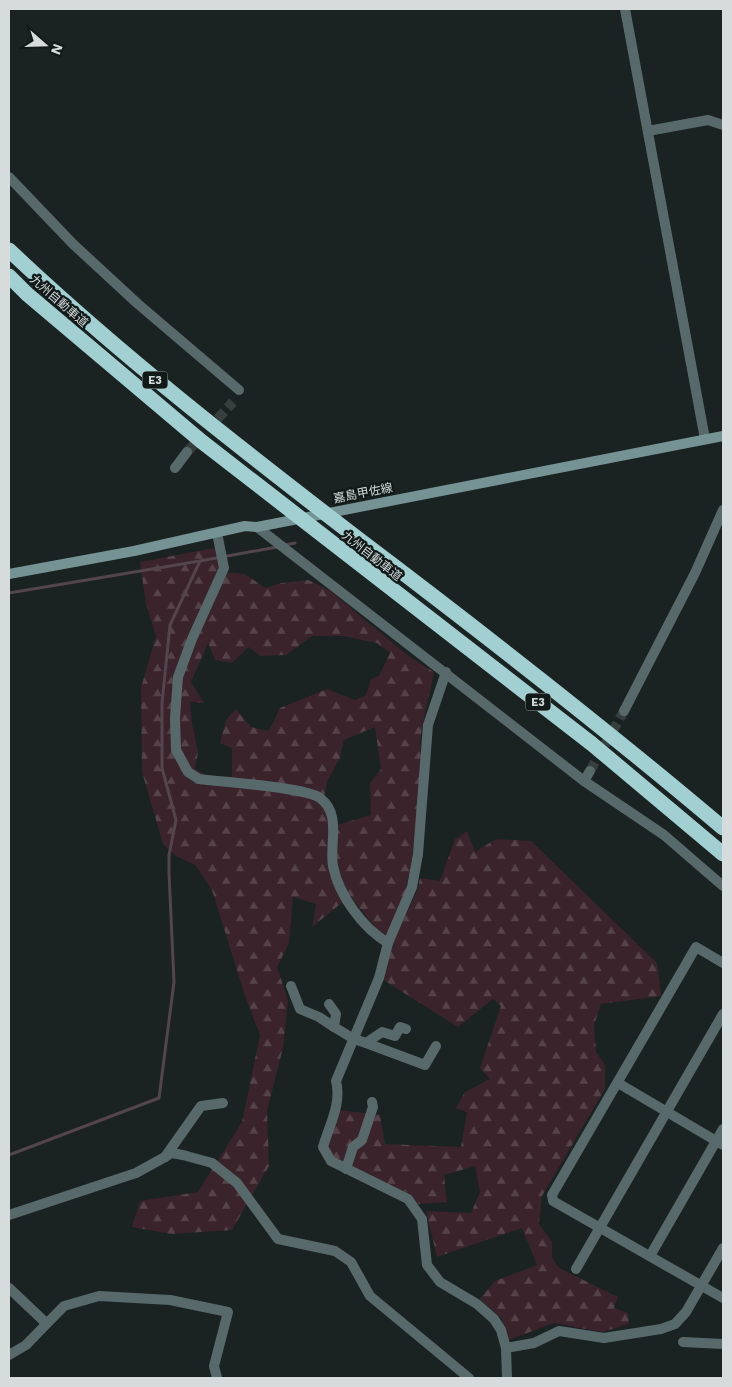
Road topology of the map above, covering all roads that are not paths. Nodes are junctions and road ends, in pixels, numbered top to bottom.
1 (625, 9) edge
2 (723, 125) edge
3 (648, 131) junction
4 (9, 177) edge
5 (9, 250) edge
6 (9, 276) edge
7 (239, 390) dead end
8 (723, 436) edge
9 (705, 438) junction
10 (187, 452) tunnel mouth
11 (175, 468) dead end
12 (723, 510) edge
13 (257, 527) junction
14 (218, 538) junction
15 (9, 574) edge
16 (446, 672) junction
17 (624, 711) tunnel mouth
18 (590, 772) tunnel mouth
19 (584, 781) junction
20 (723, 828) edge
21 (723, 854) edge
22 (723, 886) edge
23 (388, 942) junction
24 (723, 963) edge
25 (291, 986) dead end
26 (330, 1004) dead end
27 (723, 1014) edge
28 (334, 1027) junction
29 (406, 1029) dead end
30 (354, 1039) junction
31 (366, 1043) junction
32 (436, 1046) dead end
33 (618, 1083) junction
34 (372, 1102) dead end
35 (223, 1103) dead end
36 (666, 1112) junction
37 (723, 1129) edge
38 (720, 1143) edge
39 (165, 1157) junction
40 (346, 1169) junction
41 (9, 1214) edge
42 (600, 1229) junction
43 (723, 1248) edge
44 (650, 1256) junction
45 (576, 1269) dead end
46 (701, 1286) junction
47 (9, 1288) edge
48 (723, 1298) edge
49 (46, 1323) junction
50 (683, 1342) dead end
51 (723, 1344) edge
52 (506, 1348) junction
53 (9, 1355) edge
54 (217, 1378) edge
55 (469, 1378) edge
56 (507, 1378) edge

1 - 3 street
2 - 3 street
3 - 9 street
4 - 7 street
5 - 20 highway, 九州自動車道 / E3
6 - 21 highway, 九州自動車道 / E3
8 - 9 main road, 嘉島甲佐線
9 - 13 main road, 嘉島甲佐線
10 - 11 street
12 - 17 street
13 - 14 main road, 嘉島甲佐線
13 - 16 street
14 - 15 main road, 嘉島甲佐線
14 - 23 street
16 - 19 street
16 - 23 street
18 - 19 street
19 - 22 street
23 - 30 street
24 - 33 street
25 - 28 street
26 - 28 street
27 - 36 street
28 - 30 street
29 - 31 street
30 - 31 street
30 - 40 street
31 - 32 street
33 - 36 street
33 - 42 street
34 - 40 street
35 - 39 street
36 - 38 street
36 - 42 street
37 - 38 street
38 - 44 street
39 - 41 street
39 - 55 street
40 - 52 street
42 - 44 street
42 - 45 street
43 - 46 street
44 - 46 street
46 - 48 street
46 - 52 street
47 - 49 street
49 - 53 street
49 - 54 street
50 - 51 street
52 - 56 street

